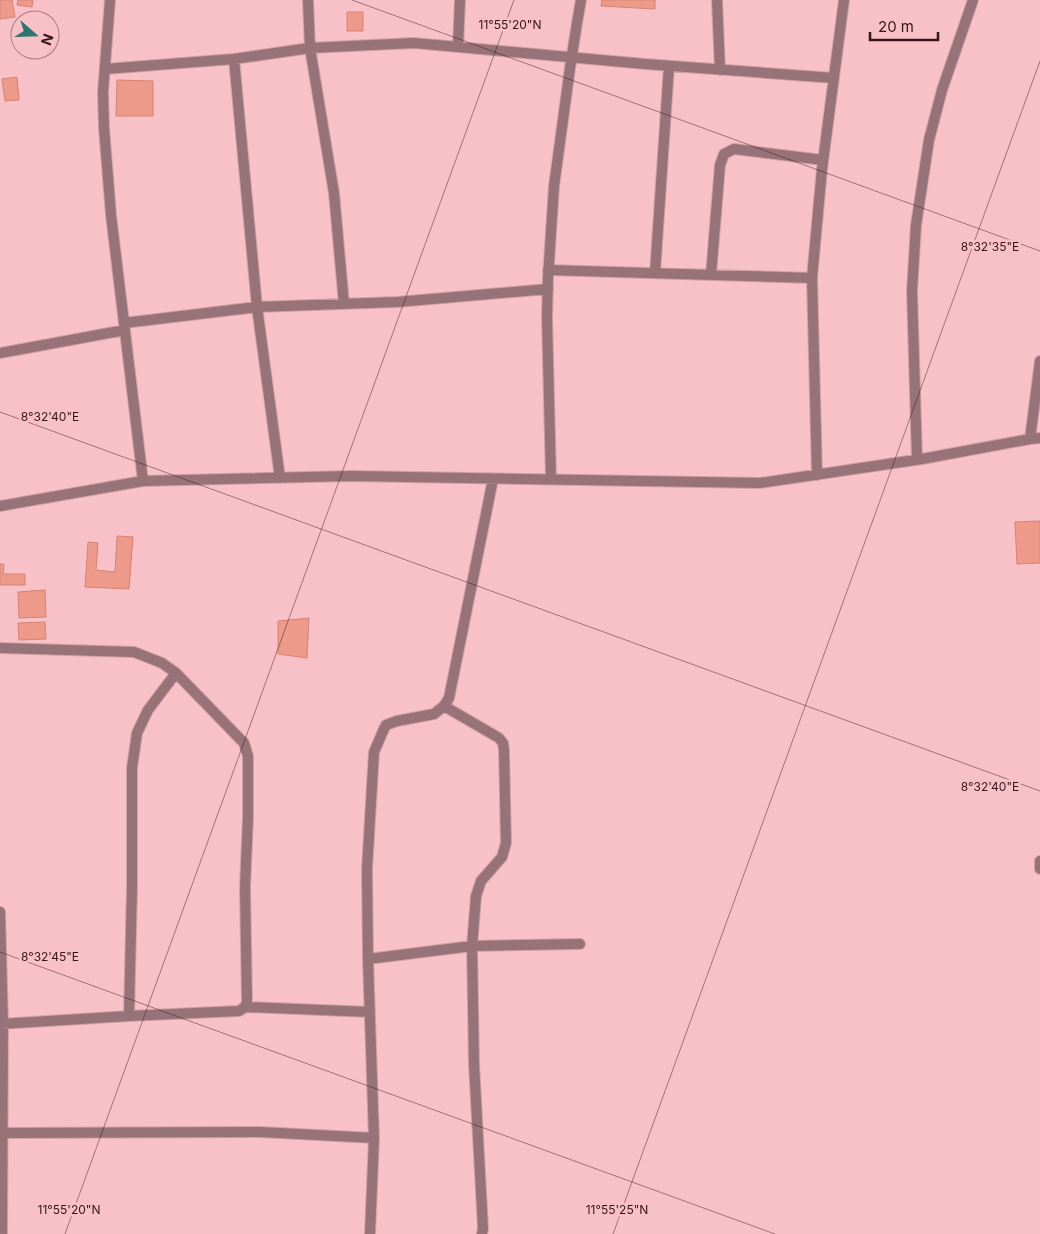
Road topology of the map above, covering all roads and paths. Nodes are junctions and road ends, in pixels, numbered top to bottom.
1 (110, 0) edge
2 (308, 0) edge
3 (460, 0) edge
4 (581, 0) edge
5 (717, 0) edge
6 (844, 0) edge
7 (973, 0) edge
8 (458, 47) junction
9 (310, 48) junction
10 (571, 58) junction
11 (234, 59) junction
12 (669, 66) junction
13 (105, 70) junction
14 (720, 70) junction
15 (834, 78) junction
16 (823, 160) junction
17 (548, 270) junction
18 (655, 273) junction
19 (711, 275) junction
20 (812, 278) junction
21 (548, 289) junction
22 (344, 304) junction
23 (257, 307) junction
24 (124, 326) junction
25 (0, 353) edge
26 (1040, 361) edge
27 (1035, 439) edge
28 (917, 459) junction
29 (816, 475) junction
30 (280, 478) junction
31 (494, 479) junction
32 (551, 480) junction
33 (143, 481) junction
34 (0, 506) edge
35 (0, 648) edge
36 (176, 673) junction
37 (444, 706) junction
38 (1040, 861) edge
39 (1040, 869) edge
40 (0, 912) edge
41 (580, 944) dead end
42 (472, 946) junction
43 (368, 958) junction
44 (245, 1007) junction
45 (370, 1012) junction
46 (129, 1016) junction
47 (1, 1024) edge
48 (2, 1133) junction
49 (374, 1138) junction
50 (2, 1234) edge
51 (370, 1234) edge
52 (482, 1234) edge

1 - 13 street
2 - 9 street
3 - 8 street
4 - 10 street
5 - 14 street
6 - 15 street
7 - 28 street
8 - 9 street
8 - 10 street
9 - 11 street
9 - 22 street
10 - 12 street
10 - 17 street
11 - 13 street
11 - 23 street
12 - 14 street
12 - 18 street
13 - 24 street
14 - 15 street
15 - 16 street
16 - 19 street
16 - 20 street
17 - 18 street
17 - 21 street
18 - 19 street
19 - 20 street
20 - 29 street
21 - 22 street
21 - 32 street
22 - 23 street
23 - 24 street
23 - 30 street
24 - 25 street
24 - 33 street
26 - 27 street
27 - 28 street
28 - 29 street
29 - 32 street
30 - 31 street
30 - 33 street
31 - 32 street
31 - 37 street
33 - 34 street
35 - 36 street
36 - 44 street
36 - 46 street
37 - 42 street
37 - 43 street
38 - 39 street
40 - 47 street
41 - 42 street
42 - 43 street
42 - 52 street
43 - 45 street
44 - 45 street
44 - 46 street
45 - 49 street
46 - 47 street
47 - 48 street
48 - 49 street
48 - 50 street
49 - 51 street

